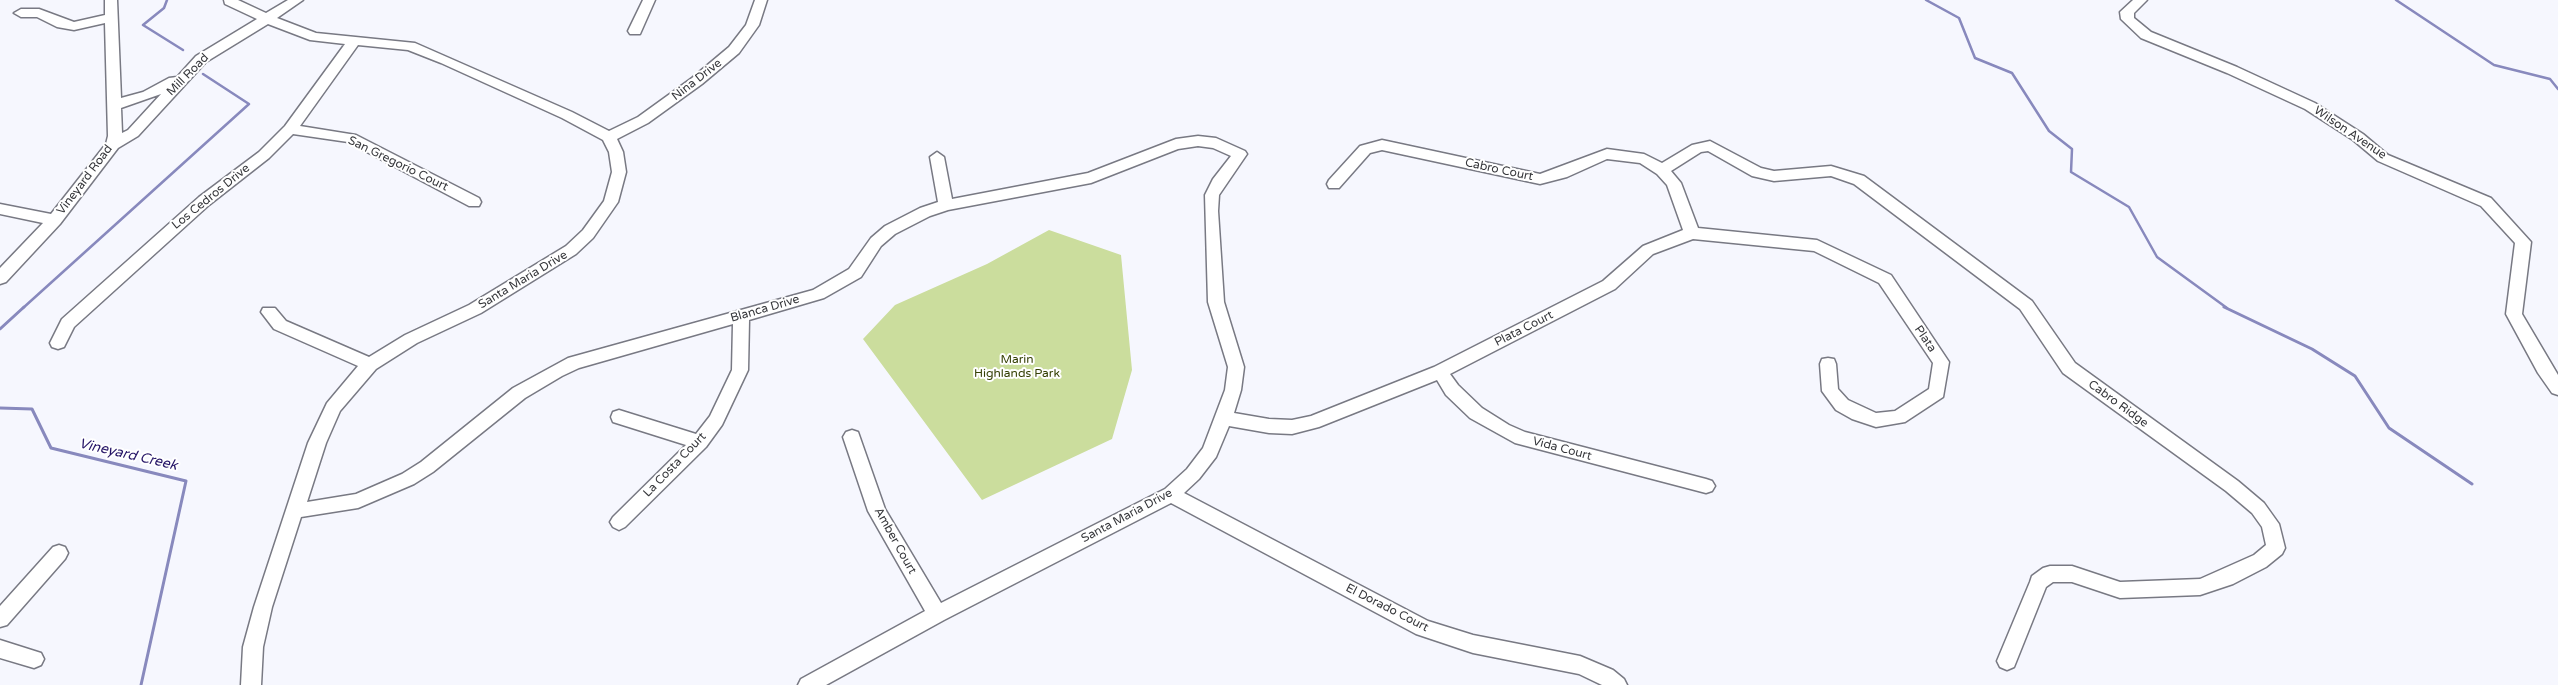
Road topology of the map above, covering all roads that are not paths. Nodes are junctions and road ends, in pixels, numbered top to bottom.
1 (110, 0) edge
2 (298, 0) edge
3 (649, 0) edge
4 (761, 0) edge
5 (2141, 0) edge
6 (230, 1) edge
7 (21, 13) dead end
8 (111, 18) junction
9 (268, 18) junction
10 (635, 31) dead end
11 (354, 41) junction
12 (201, 59) junction
13 (114, 105) junction
14 (290, 129) junction
15 (609, 137) junction
16 (113, 145) junction
17 (1240, 154) joint
18 (936, 157) dead end
19 (1662, 170) junction
20 (1334, 184) dead end
21 (474, 202) dead end
22 (946, 205) junction
23 (0, 209) edge
24 (55, 220) junction
25 (1692, 233) junction
26 (1817, 246) joint
27 (0, 278) edge
28 (269, 312) dead end
29 (741, 316) junction
30 (58, 343) dead end
31 (370, 364) junction
32 (1828, 364) dead end
33 (1440, 372) junction
34 (2558, 388) edge
35 (619, 417) dead end
36 (1224, 418) junction
37 (852, 437) dead end
38 (700, 442) junction
39 (1706, 486) dead end
40 (1171, 494) junction
41 (295, 511) junction
42 (619, 522) dead end
43 (59, 553) dead end
44 (937, 614) junction
45 (0, 619) edge
46 (0, 649) edge
47 (34, 659) dead end
48 (2007, 661) dead end
49 (251, 685) edge
50 (808, 685) edge
51 (1617, 685) edge

1 - 8 street, Vineyard Road
2 - 9 street, Mill Road
3 - 10 street
4 - 15 street, Nina Drive
5 - 34 street, Wilson Avenue
6 - 9 street
7 - 8 street
8 - 13 street, Vineyard Road
9 - 11 street
9 - 12 street, Mill Road
11 - 14 street, Los Cedros Drive
11 - 15 street
12 - 13 street
12 - 16 street, Mill Road
13 - 16 street, Vineyard Road
14 - 21 street, San Gregorio Court
14 - 30 street, Los Cedros Drive
15 - 31 street, Santa Maria Drive
16 - 24 street, Vineyard Road
17 - 22 street, Blanca Drive
17 - 36 street, Santa Maria Drive
18 - 22 street
19 - 20 street, Cabro Court
19 - 25 street, Cabro Court
19 - 48 street, Cabro Ridge
22 - 29 street, Blanca Drive
23 - 24 street
24 - 27 street, Vineyard Road
25 - 26 street, Plata Court
25 - 33 street, Plata Court
26 - 32 street, Plata
28 - 31 street
29 - 38 street, La Costa Court
29 - 41 street, Blanca Drive
31 - 41 street, Santa Maria Drive
33 - 36 street, Plata Court
33 - 39 street, Vida Court
35 - 38 street
36 - 40 street, Santa Maria Drive
37 - 44 street, Amber Court
38 - 42 street, La Costa Court
40 - 44 street, Santa Maria Drive
40 - 51 street, El Dorado Court
41 - 49 street, Santa Maria Drive
43 - 45 street
44 - 50 street, Santa Maria Drive
46 - 47 street

